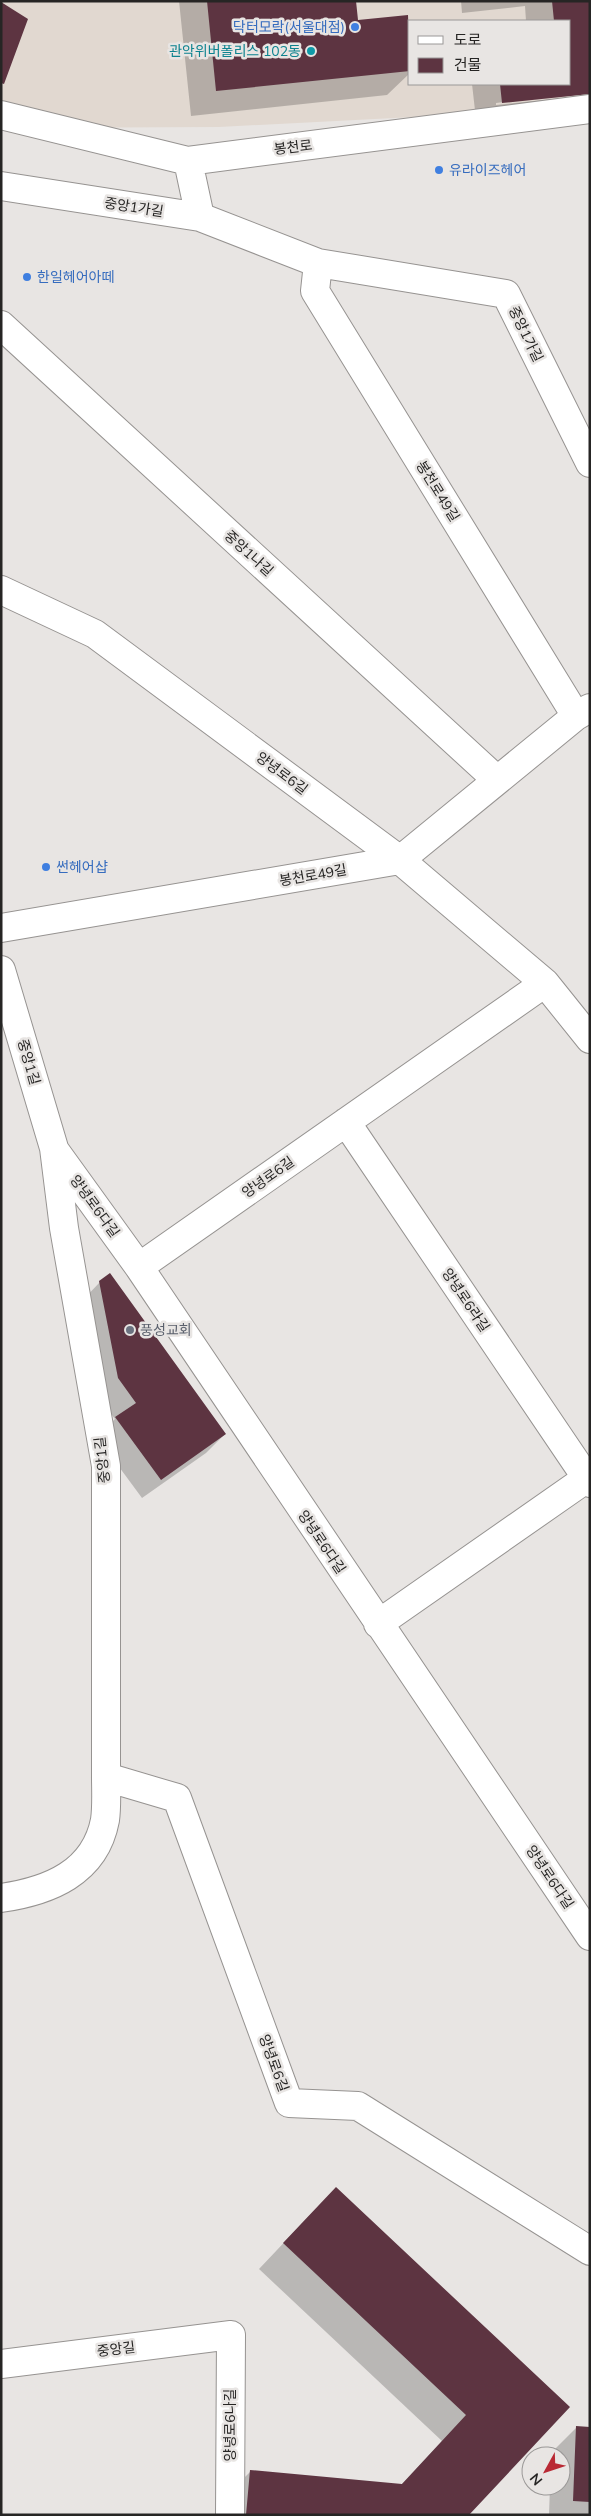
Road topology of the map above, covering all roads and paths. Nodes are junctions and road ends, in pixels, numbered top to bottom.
1 (590, 109) edge
2 (1, 115) edge
3 (188, 161) junction
4 (1, 186) edge
5 (200, 217) junction
6 (318, 263) junction
7 (1, 326) edge
8 (590, 463) edge
9 (1, 590) edge
10 (583, 712) edge
11 (497, 780) junction
12 (400, 860) junction
13 (1, 928) edge
14 (1, 970) edge
15 (545, 983) junction
16 (590, 1039) edge
17 (346, 1122) junction
18 (54, 1148) junction
19 (139, 1268) junction
20 (589, 1479) edge
21 (378, 1624) junction
22 (106, 1777) junction
23 (1, 1898) edge
24 (590, 1936) edge
25 (590, 2251) edge
26 (231, 2335) joint
27 (1, 2364) edge
28 (230, 2515) edge

1 - 3 street, 봉천로
2 - 3 street, 봉천로
3 - 5 street
4 - 5 street, 중앙1가길
5 - 6 street, 중앙1가길
6 - 8 street, 중앙1가길
6 - 10 street, 봉천로49길
7 - 11 street, 중앙1나길
9 - 12 street, 양녕로6길
10 - 11 street, 봉천로49길
11 - 12 street, 봉천로49길
12 - 13 street, 봉천로49길
12 - 15 street, 양녕로6길
14 - 18 street, 중앙1길
15 - 16 street, 양녕로6길
15 - 17 street, 양녕로6길
17 - 19 street, 양녕로6길
17 - 20 street, 양녕로6라길
18 - 19 street, 양녕로6다길
18 - 22 street, 중앙1길
19 - 21 street, 양녕로6다길
20 - 21 street, 양녕로6라길
21 - 24 street, 양녕로6다길
22 - 23 street, 중앙1길
22 - 25 street, 양녕로6길
26 - 27 street, 중앙길
26 - 28 street, 양녕로6나길

